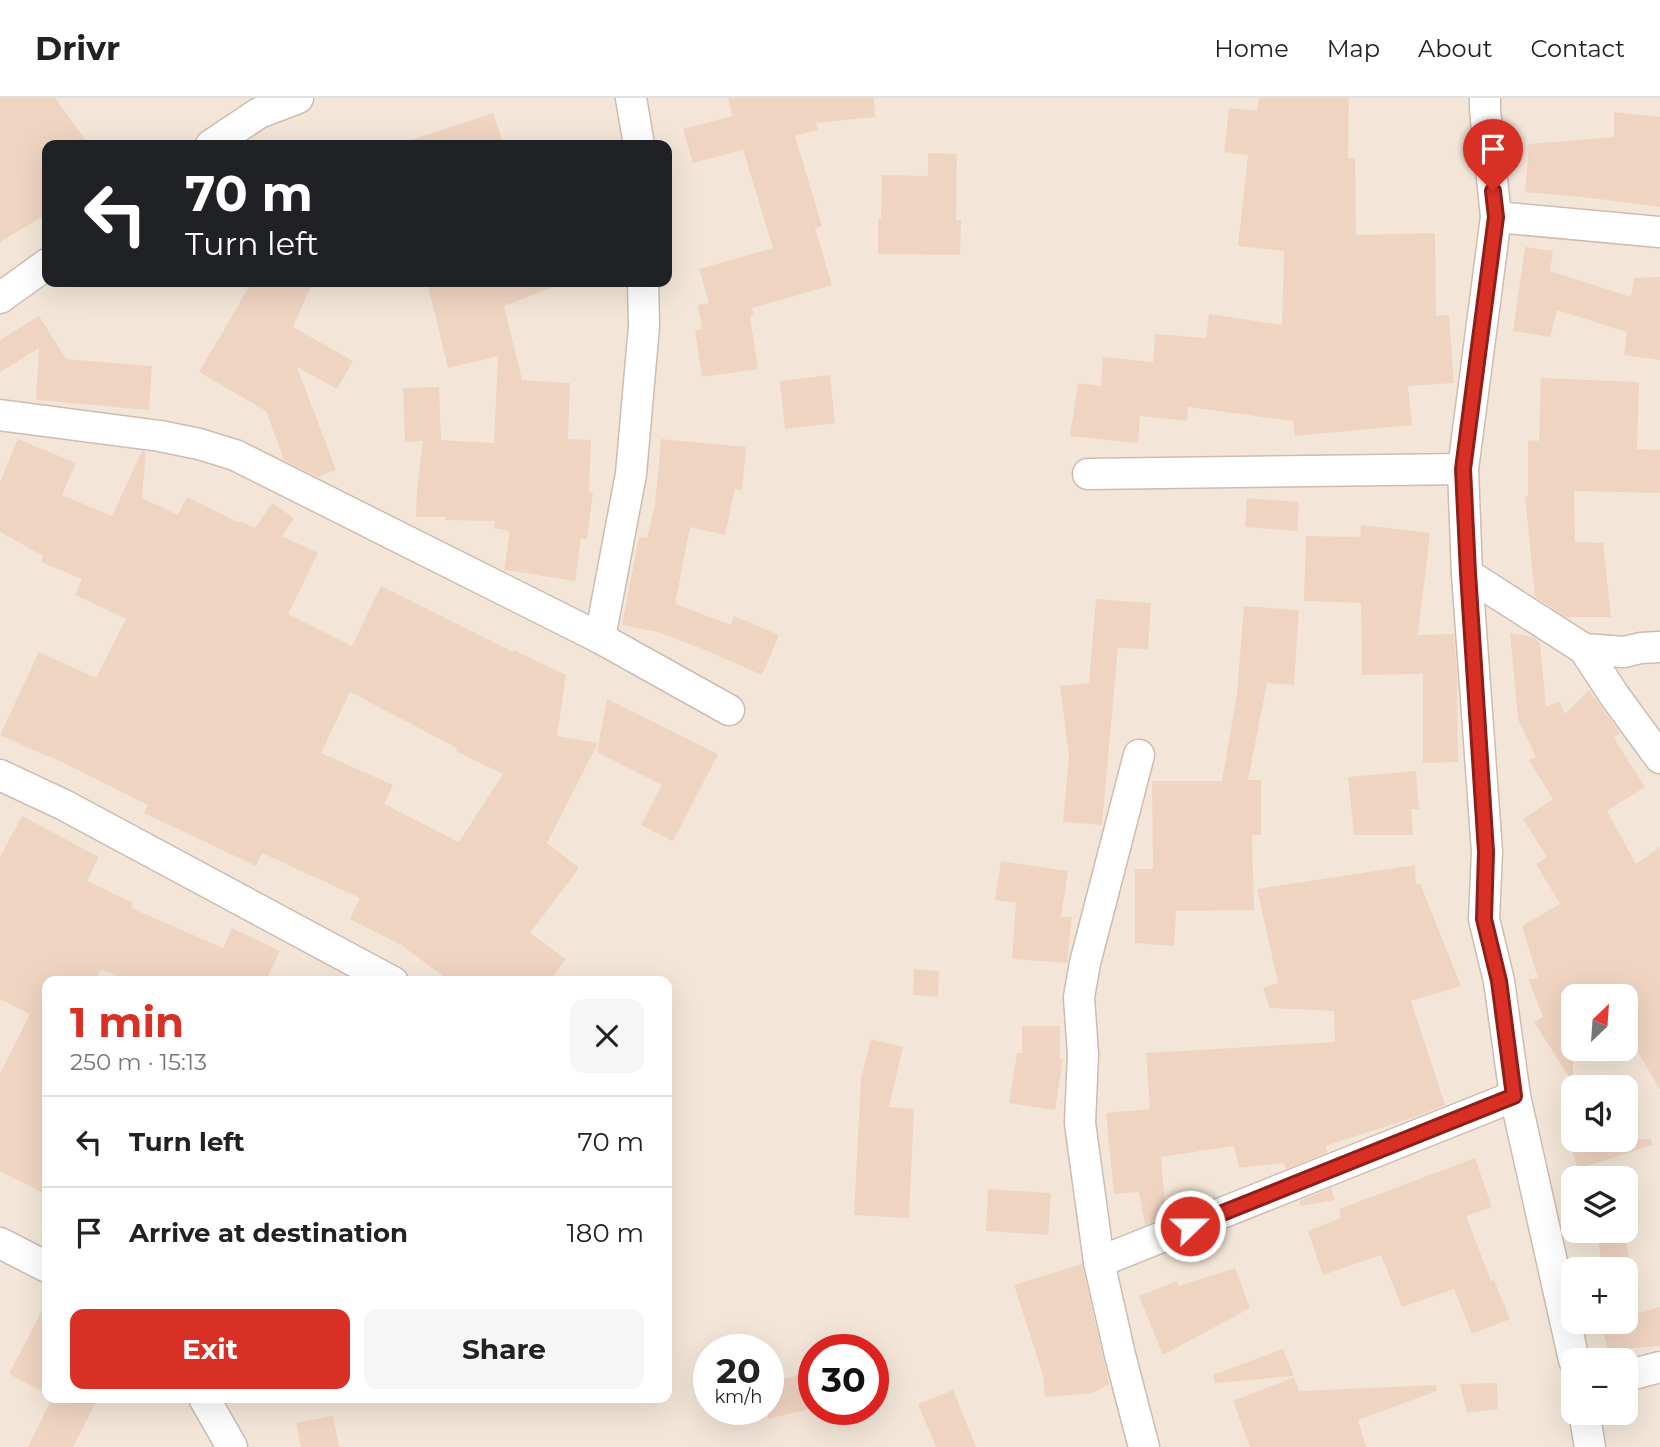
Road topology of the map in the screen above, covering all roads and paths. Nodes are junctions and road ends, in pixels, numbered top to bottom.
1 (298, 98) edge
2 (631, 98) edge
3 (1485, 98) edge
4 (218, 140) edge
5 (638, 140) edge
6 (1496, 217) junction
7 (1660, 232) edge
8 (42, 268) edge
9 (643, 287) edge
10 (0, 298) edge
11 (0, 415) edge
12 (1463, 469) junction
13 (1088, 474) dead end
14 (1468, 573) junction
15 (600, 638) junction
16 (1660, 647) edge
17 (1584, 649) junction
18 (729, 710) dead end
19 (1139, 755) dead end
20 (1660, 758) edge
21 (0, 775) edge
22 (382, 976) edge
23 (1514, 1096) junction
24 (0, 1243) edge
25 (1099, 1262) junction
26 (42, 1264) edge
27 (1571, 1348) edge
28 (1660, 1367) edge
29 (1638, 1373) edge
30 (207, 1403) edge
31 (1586, 1425) edge
32 (232, 1447) edge
33 (1144, 1447) edge
34 (1590, 1447) edge

1 - 4 street
2 - 5 street
3 - 6 street
6 - 7 street
6 - 12 street
8 - 10 street
9 - 15 street
11 - 15 street
12 - 13 street
12 - 14 street
14 - 17 street
14 - 23 street
15 - 18 street
16 - 17 street
17 - 20 street
19 - 25 street
21 - 22 street
23 - 25 street
23 - 27 street
24 - 26 street
25 - 33 street
28 - 29 street
30 - 32 street
31 - 34 street

